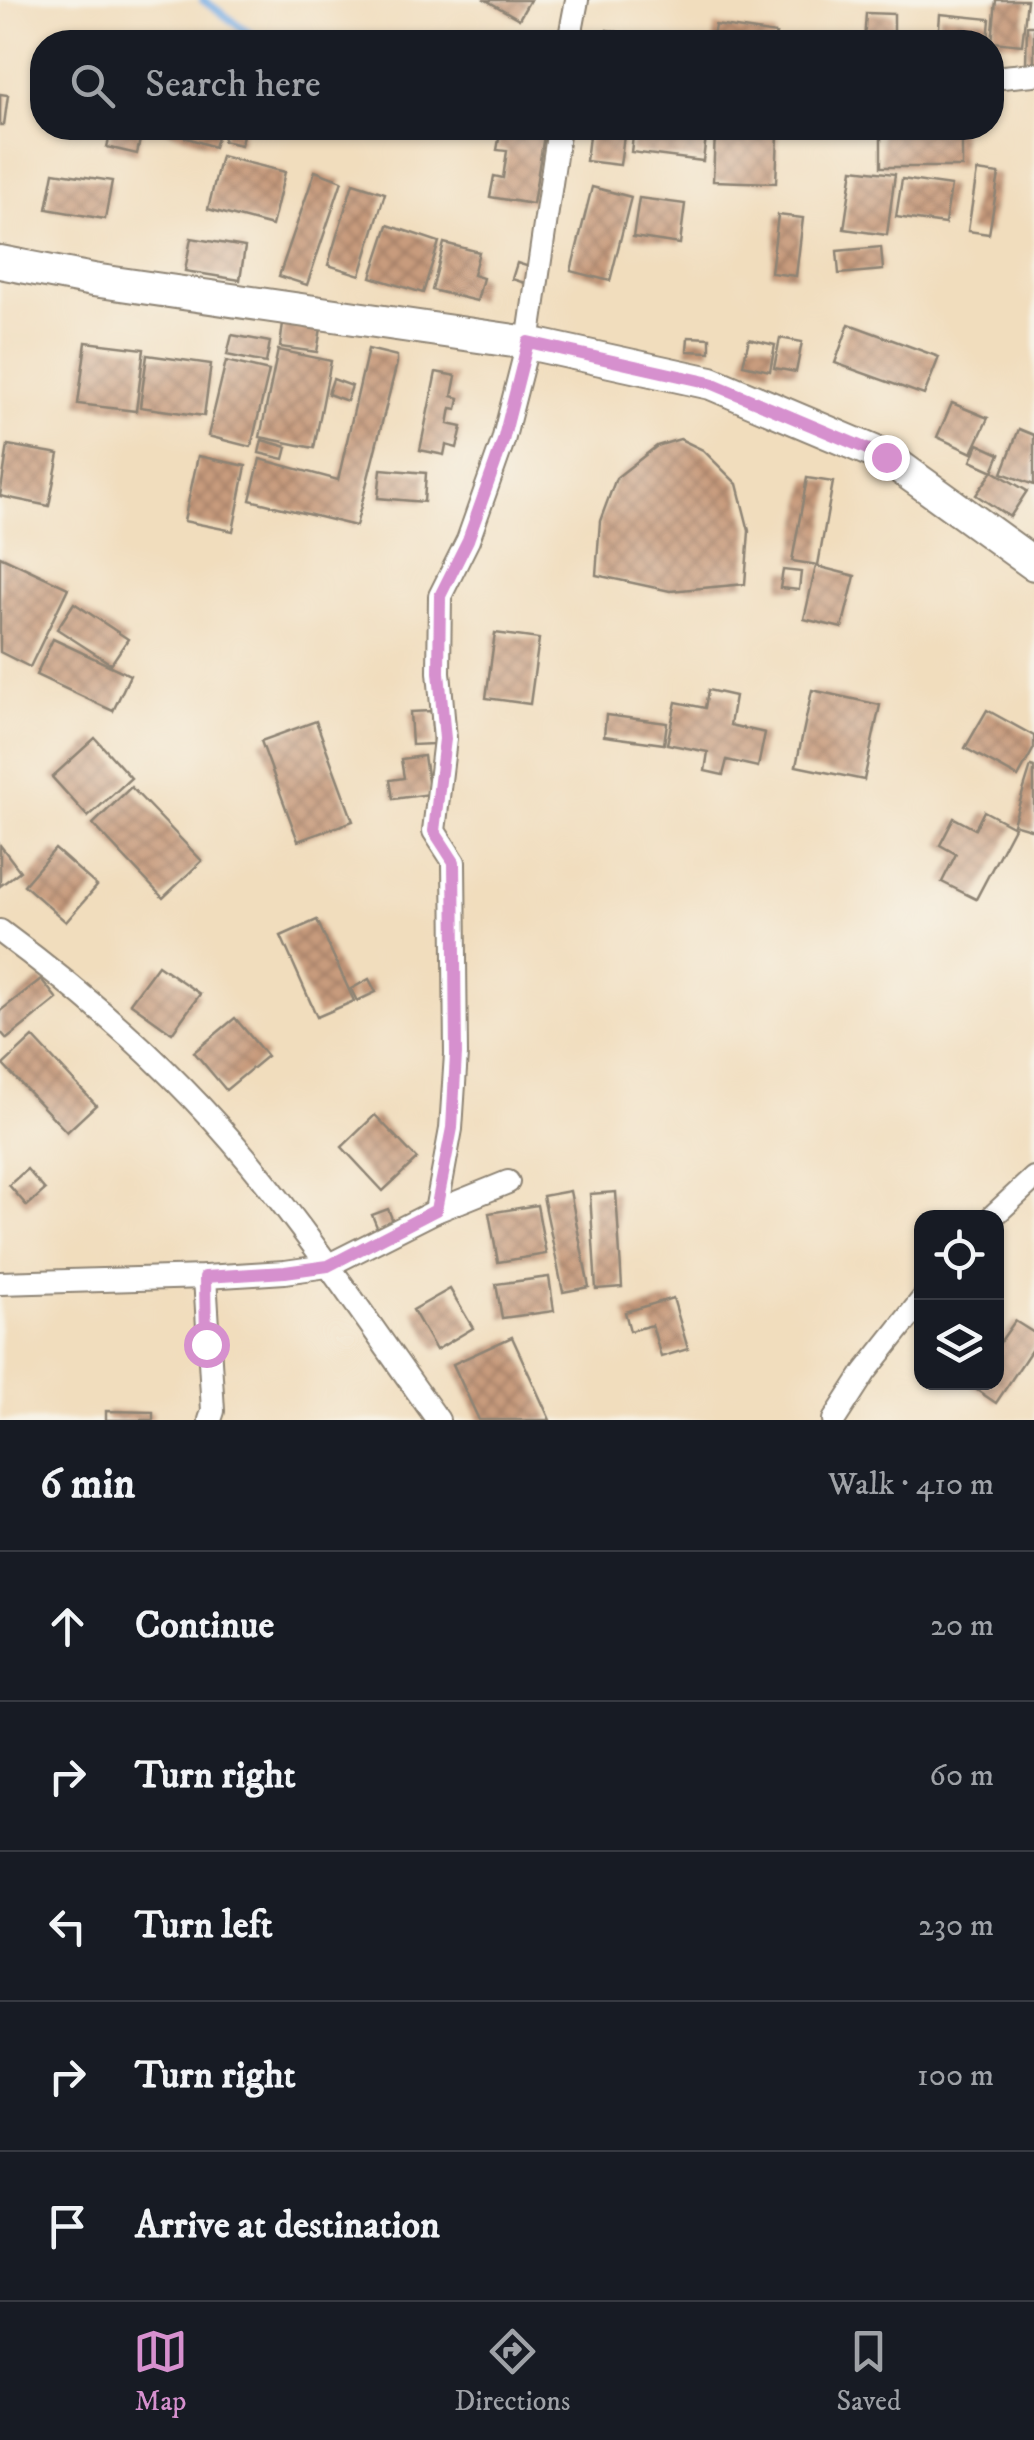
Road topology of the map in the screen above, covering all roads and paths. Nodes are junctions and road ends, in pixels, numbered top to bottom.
1 (577, 0) edge
2 (571, 30) edge
3 (1034, 74) edge
4 (1004, 77) edge
5 (557, 140) edge
6 (0, 262) edge
7 (528, 342) junction
8 (1034, 564) edge
9 (0, 931) edge
10 (1034, 1178) edge
11 (508, 1182) dead end
12 (436, 1210) junction
13 (1000, 1210) edge
14 (328, 1266) junction
15 (205, 1277) junction
16 (0, 1284) edge
17 (914, 1310) edge
18 (210, 1420) edge
19 (438, 1420) edge
20 (834, 1420) edge

1 - 2 street
3 - 4 street
5 - 7 street
6 - 7 street
7 - 8 street
7 - 12 street
9 - 14 street
10 - 13 street
11 - 12 street
12 - 14 street
14 - 15 street
14 - 19 street
15 - 16 street
15 - 18 street
17 - 20 street

